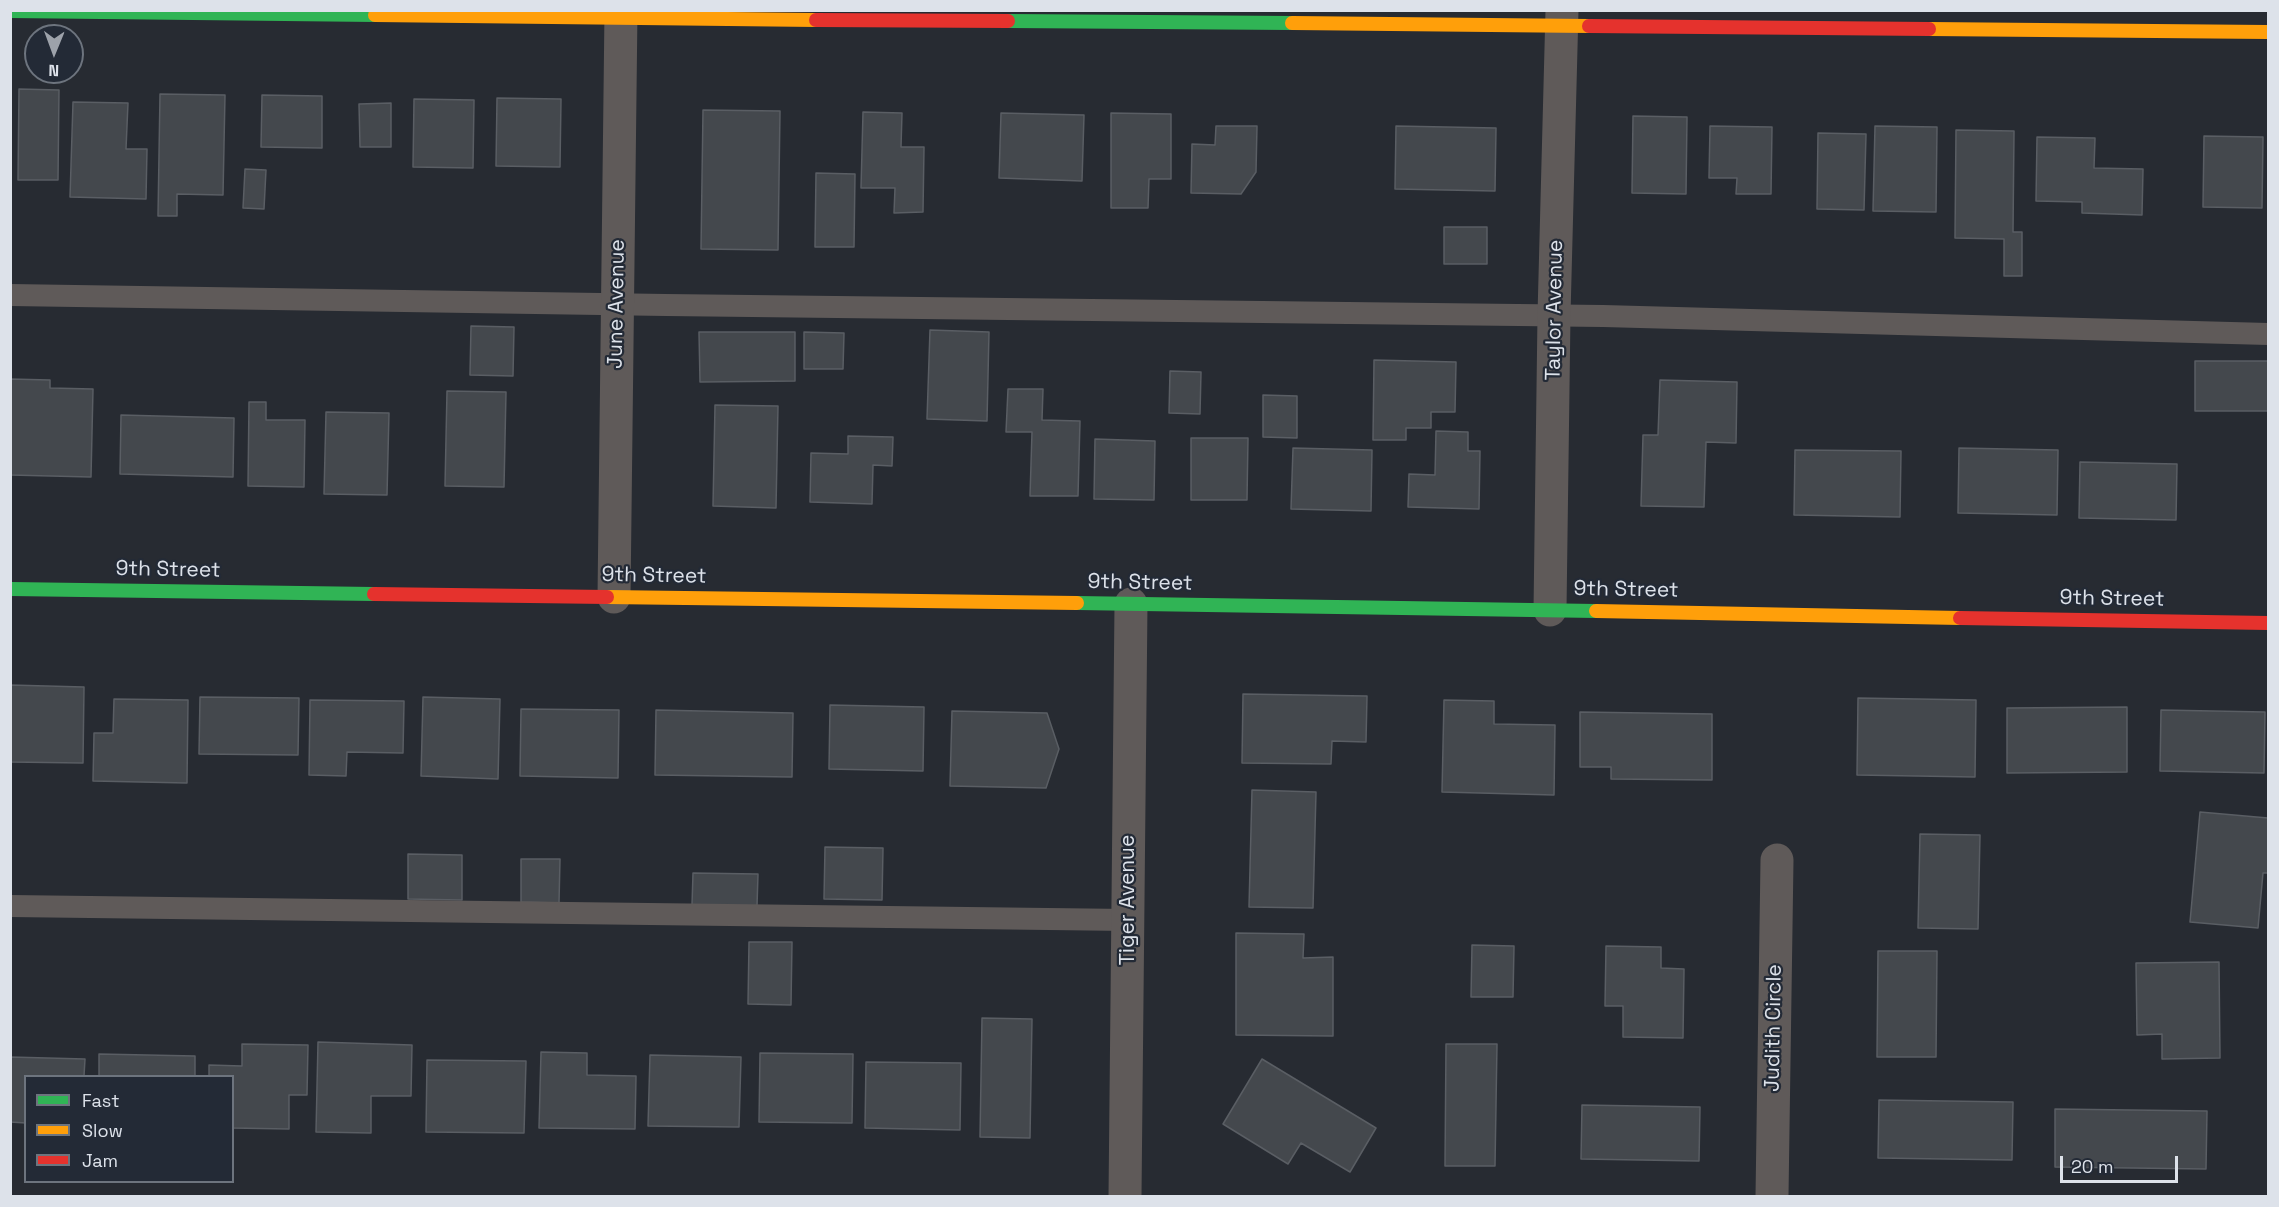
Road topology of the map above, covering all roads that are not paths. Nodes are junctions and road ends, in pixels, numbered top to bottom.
1 (10, 11) edge
2 (621, 15) edge
3 (1562, 17) edge
4 (2268, 32) edge
5 (10, 295) edge
6 (617, 304) junction
7 (1554, 315) junction
8 (2268, 334) edge
9 (10, 589) edge
10 (614, 597) junction
11 (1131, 604) junction
12 (1550, 610) junction
13 (2268, 623) edge
14 (1777, 860) dead end
15 (10, 906) edge
16 (1128, 920) junction
17 (1125, 1197) edge
18 (1772, 1197) edge

1 - 2 street
2 - 3 street
2 - 6 street, June Avenue
3 - 4 street
3 - 7 street, Taylor Avenue
5 - 6 lane
6 - 7 lane
6 - 10 street, June Avenue
7 - 8 lane
7 - 12 street, Taylor Avenue
9 - 10 street, 9th Street
10 - 11 street, 9th Street
11 - 12 street, 9th Street
11 - 16 street, Tiger Avenue
12 - 13 street, 9th Street
14 - 18 street, Judith Circle
15 - 16 lane
16 - 17 street, Tiger Avenue

